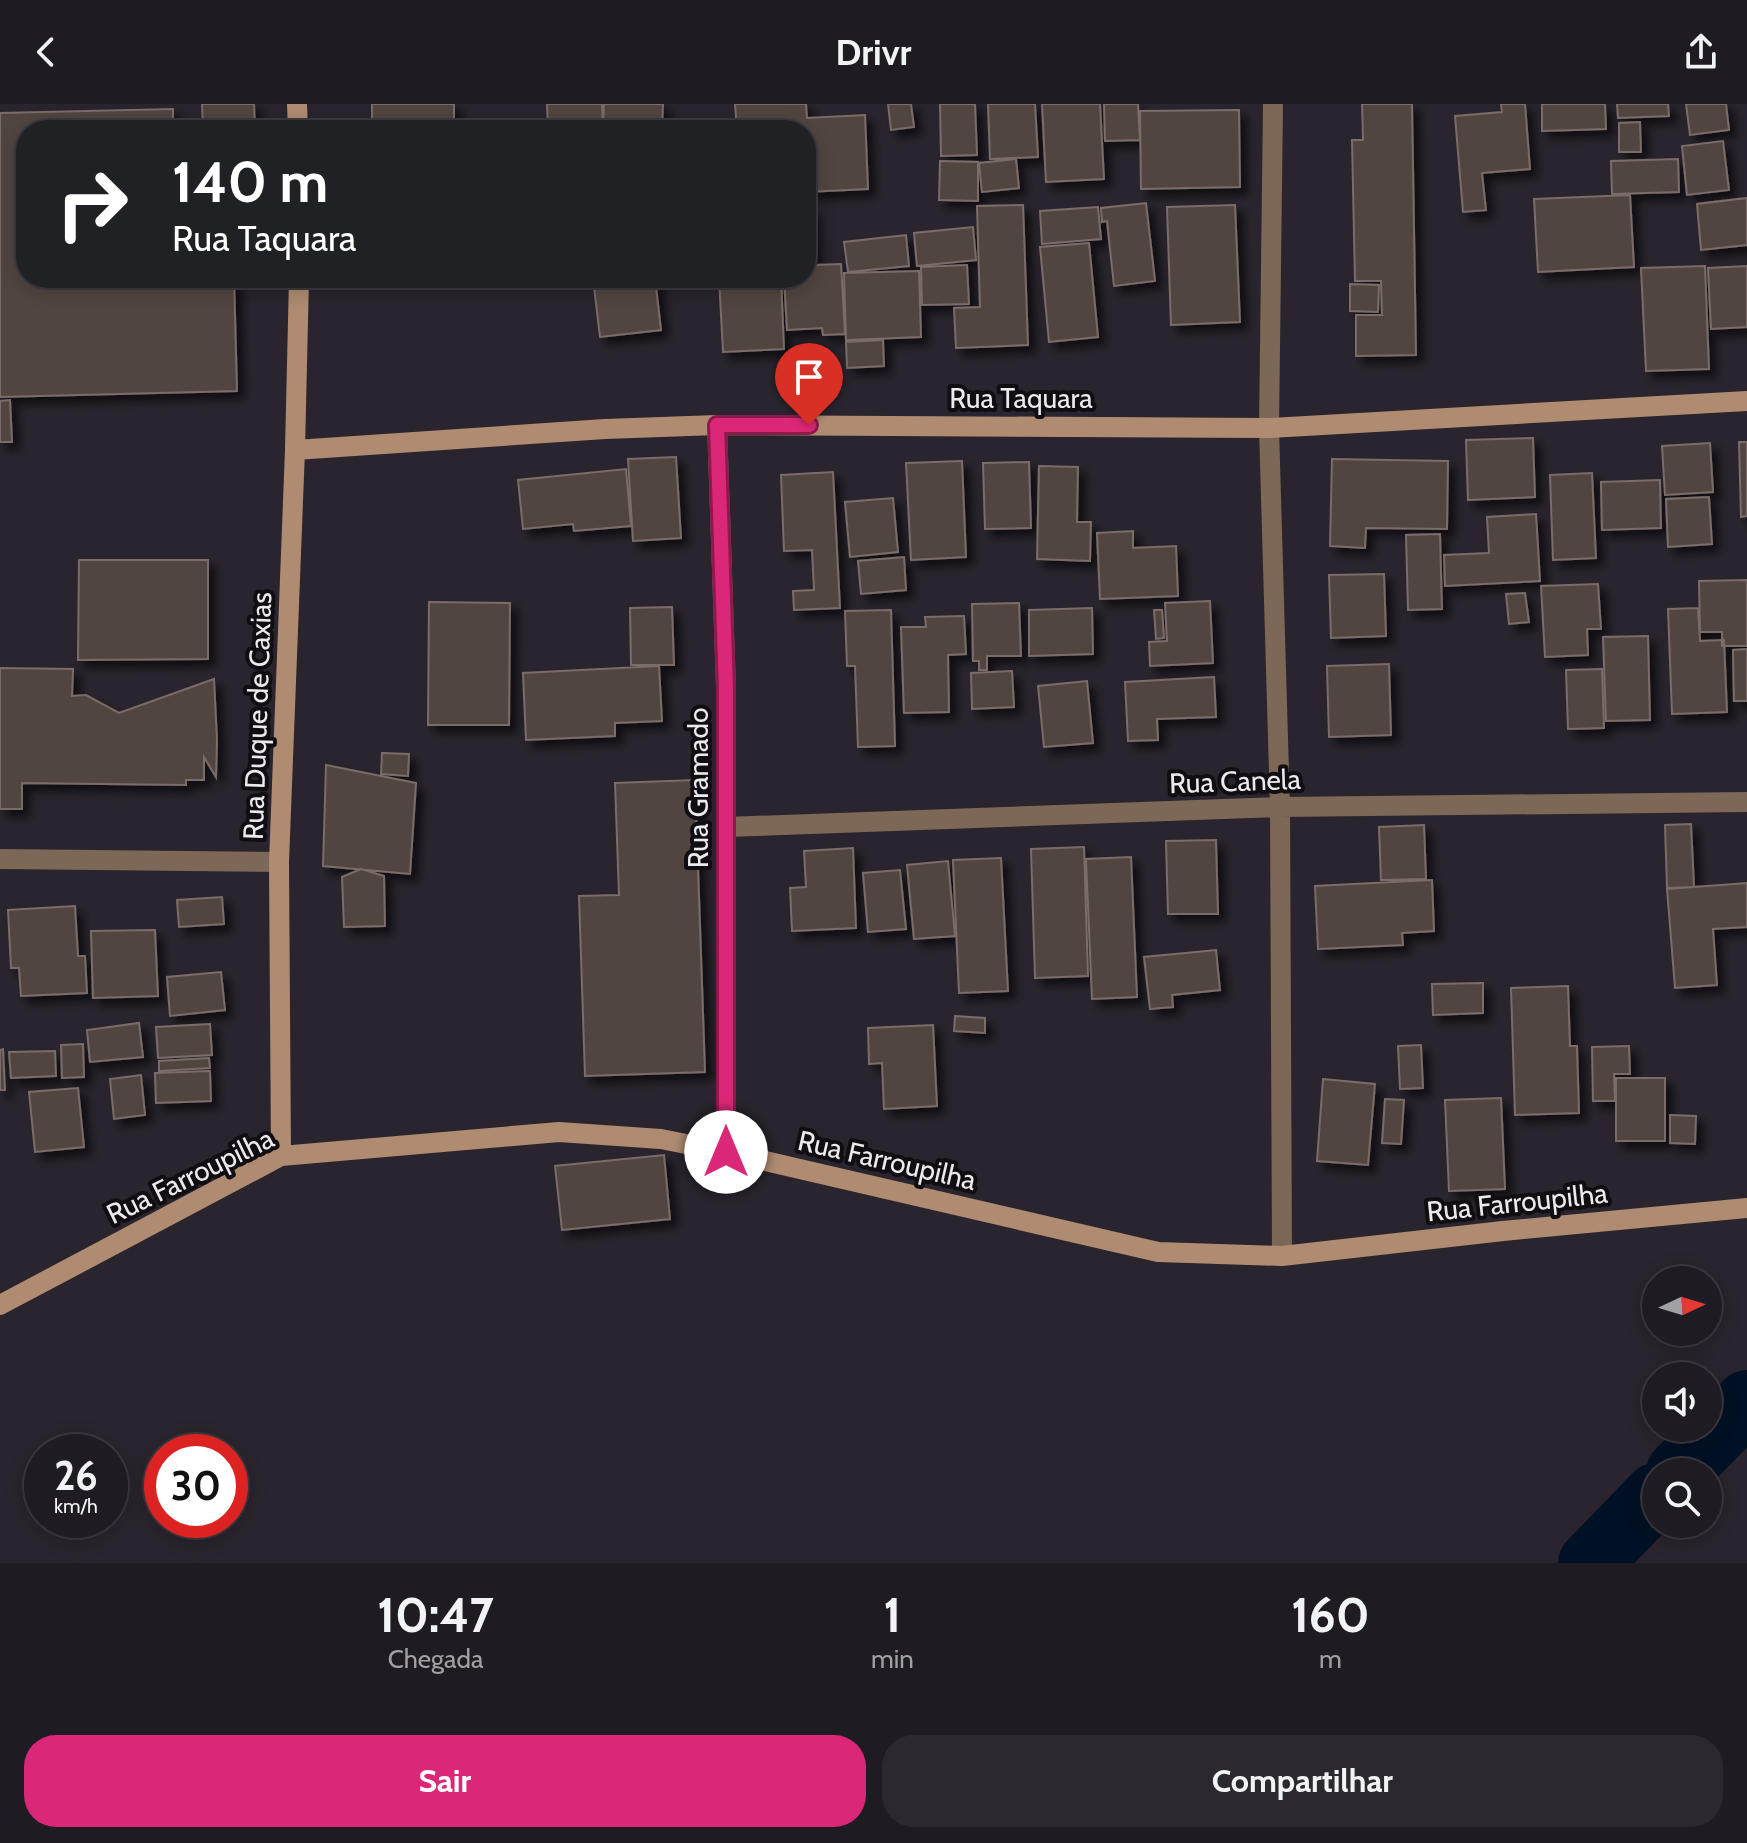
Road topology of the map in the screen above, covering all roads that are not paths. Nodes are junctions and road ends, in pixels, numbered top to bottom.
1 (1273, 104) edge
2 (299, 288) edge
3 (1747, 401) edge
4 (717, 425) junction
5 (1269, 428) junction
6 (295, 450) junction
7 (1747, 802) edge
8 (1280, 807) junction
9 (726, 827) junction
10 (0, 859) edge
11 (279, 862) junction
12 (726, 1152) junction
13 (281, 1156) junction
14 (1747, 1208) edge
15 (1282, 1256) junction
16 (0, 1305) edge

1 - 5 street
2 - 6 street, Rua Duque de Caxias
3 - 5 street, Rua Taquara
4 - 5 street, Rua Taquara
4 - 6 street, Rua Taquara
4 - 9 street, Rua Gramado
5 - 8 street
6 - 11 street, Rua Duque de Caxias
7 - 8 street, Rua Canela
8 - 9 street, Rua Canela
8 - 15 street
9 - 12 street, Rua Gramado
10 - 11 street
11 - 13 street, Rua Duque de Caxias
12 - 13 street, Rua Farroupilha
12 - 15 street, Rua Farroupilha
13 - 16 street, Rua Farroupilha
14 - 15 street, Rua Farroupilha

